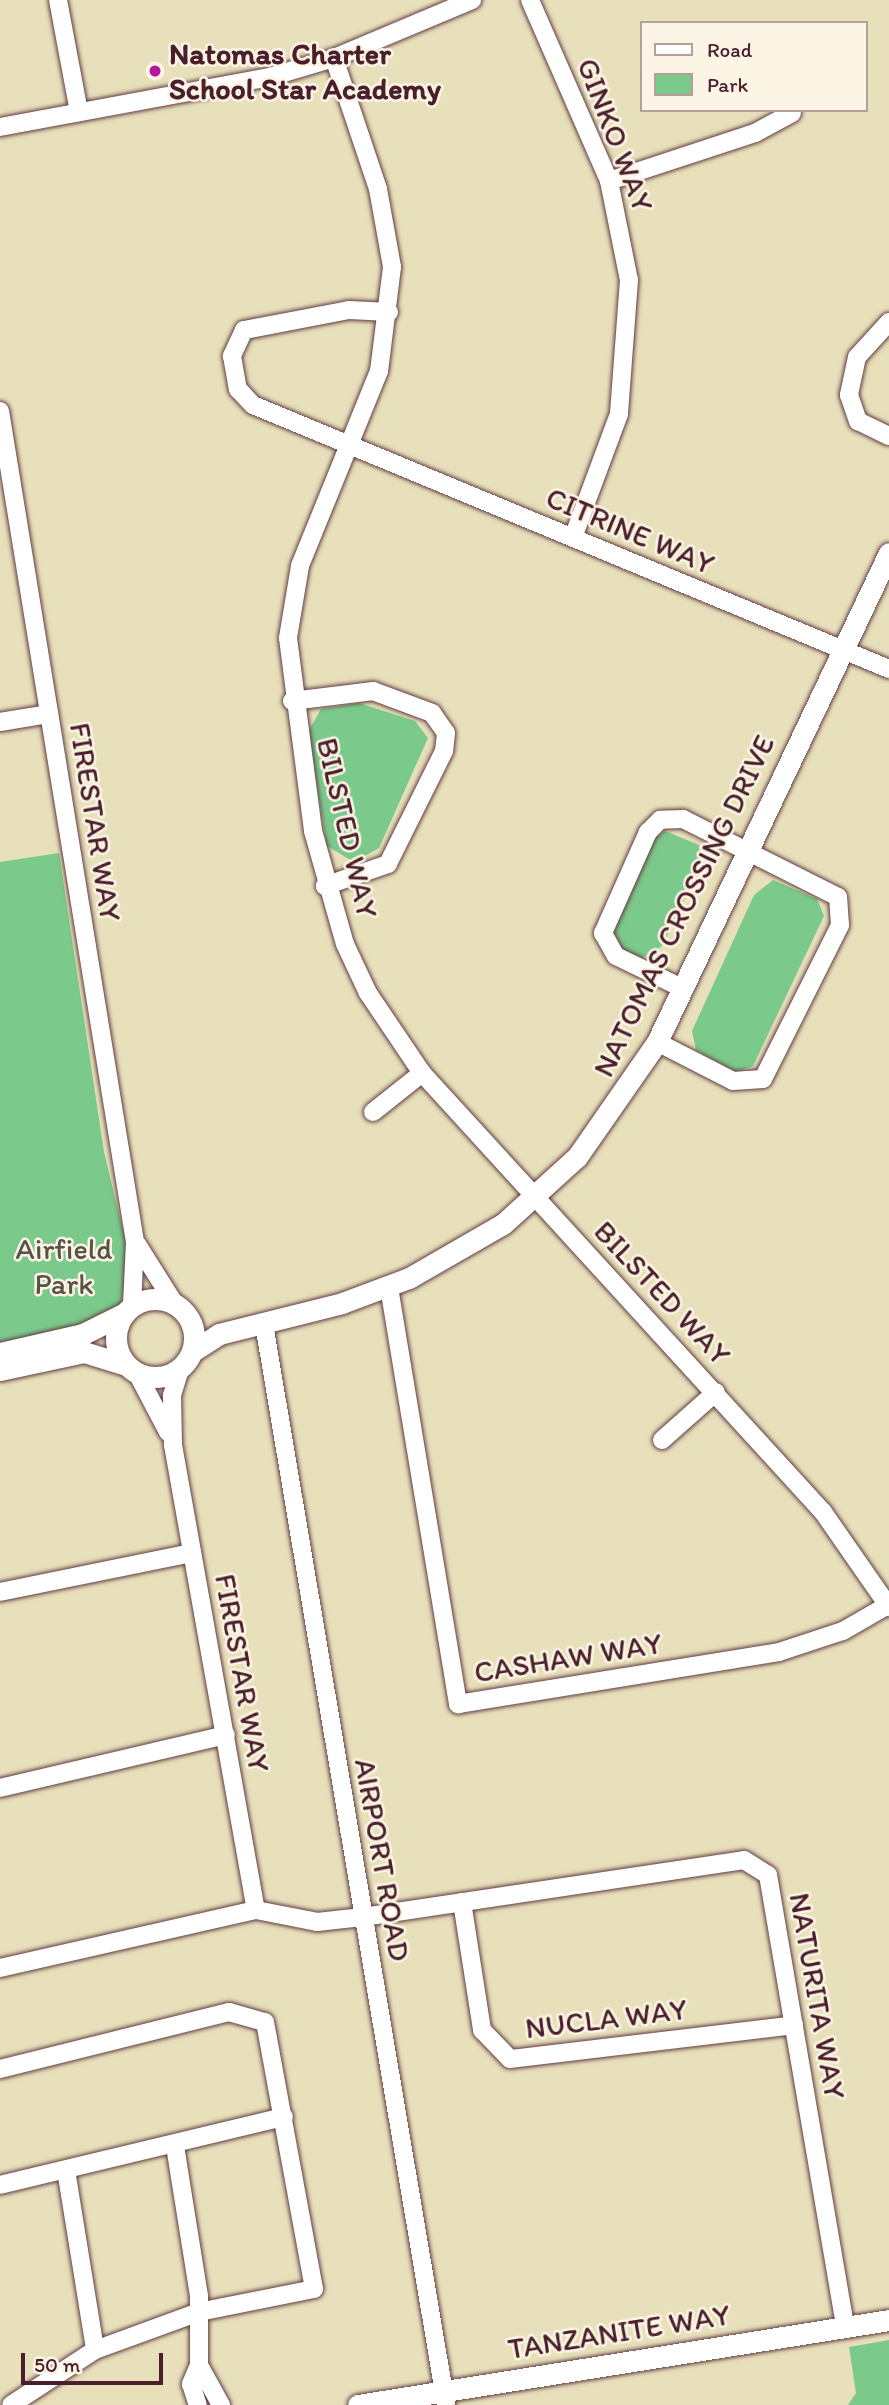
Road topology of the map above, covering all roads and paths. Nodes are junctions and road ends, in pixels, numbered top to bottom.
1 (58, 0) edge
2 (472, 0) edge
3 (530, 0) edge
4 (334, 58) junction
5 (79, 113) junction
6 (792, 113) dead end
7 (0, 127) edge
8 (610, 181) junction
9 (389, 312) junction
10 (889, 322) edge
11 (0, 411) edge
12 (889, 436) edge
13 (349, 444) junction
14 (3, 445) edge
15 (573, 538) junction
16 (889, 553) edge
17 (843, 650) junction
18 (889, 669) edge
19 (292, 701) junction
20 (49, 715) junction
21 (0, 722) edge
22 (748, 850) junction
23 (325, 886) junction
24 (682, 988) junction
25 (657, 1042) junction
26 (422, 1073) junction
27 (373, 1112) dead end
28 (535, 1198) junction
29 (135, 1242) junction
30 (389, 1287) junction
31 (180, 1309) junction
32 (128, 1310) junction
33 (272, 1321) junction
34 (193, 1351) junction
35 (0, 1353) edge
36 (132, 1369) junction
37 (180, 1369) junction
38 (0, 1370) edge
39 (716, 1392) junction
40 (662, 1440) dead end
41 (173, 1445) junction
42 (192, 1553) junction
43 (0, 1592) edge
44 (888, 1606) edge
45 (226, 1735) junction
46 (0, 1788) edge
47 (462, 1902) junction
48 (256, 1910) junction
49 (363, 1917) junction
50 (0, 1968) edge
51 (794, 2025) junction
52 (0, 2069) edge
53 (284, 2117) junction
54 (175, 2146) junction
55 (66, 2170) junction
56 (0, 2185) edge
57 (199, 2312) junction
58 (889, 2320) edge
59 (845, 2326) junction
60 (95, 2350) junction
61 (199, 2365) junction
62 (445, 2398) edge
63 (11, 2405) edge
64 (198, 2405) edge
65 (221, 2405) edge
66 (358, 2405) edge

1 - 5 street
2 - 4 street
3 - 8 street, GINKO WAY
4 - 5 street
4 - 9 street, BILSTED WAY
5 - 7 street
6 - 8 street
8 - 15 street, GINKO WAY
9 - 13 street, BILSTED WAY
9 - 13 street, CITRINE WAY
10 - 12 street
11 - 14 street, FIRESTAR WAY
13 - 15 street, CITRINE WAY
13 - 19 street, BILSTED WAY
14 - 20 street, FIRESTAR WAY
15 - 17 street, CITRINE WAY
16 - 17 street, NATOMAS CROSSING DRIVE
17 - 18 street, CITRINE WAY
17 - 22 street, NATOMAS CROSSING DRIVE
19 - 23 street, BILSTED WAY
19 - 23 street
20 - 21 street
20 - 29 street, FIRESTAR WAY
22 - 24 street, NATOMAS CROSSING DRIVE
22 - 24 street
22 - 25 street
23 - 26 street, BILSTED WAY
24 - 25 street, NATOMAS CROSSING DRIVE
25 - 28 street, NATOMAS CROSSING DRIVE
26 - 27 street
26 - 28 street, BILSTED WAY
28 - 30 street, NATOMAS CROSSING DRIVE
28 - 39 street, BILSTED WAY
29 - 31 street, FIRESTAR WAY
29 - 32 street, FIRESTAR WAY
30 - 33 street, NATOMAS CROSSING DRIVE
30 - 44 street, CASHAW WAY
31 - 32 street
31 - 33 street, NATOMAS CROSSING DRIVE
31 - 34 street
32 - 35 street
32 - 36 street
33 - 34 street, NATOMAS CROSSING DRIVE
33 - 49 street, AIRPORT ROAD
34 - 37 street
36 - 37 street
36 - 38 street
36 - 41 street, FIRESTAR WAY
37 - 41 street, FIRESTAR WAY
39 - 40 street
39 - 44 street, BILSTED WAY
41 - 42 street, FIRESTAR WAY
42 - 43 street
42 - 45 street, FIRESTAR WAY
45 - 46 street
45 - 48 street, FIRESTAR WAY
47 - 49 street, NATURITA WAY
47 - 51 street, NUCLA WAY
47 - 51 street, NATURITA WAY
48 - 49 street, NATURITA WAY
48 - 50 street
49 - 62 street, AIRPORT ROAD
51 - 59 street, NATURITA WAY
52 - 53 street
53 - 54 street
53 - 57 street
54 - 55 street
54 - 57 street
55 - 56 street
55 - 60 street
57 - 60 street
57 - 61 street
58 - 59 street, TANZANITE WAY
59 - 62 street, TANZANITE WAY
60 - 63 street
61 - 64 street
61 - 65 street
62 - 66 street, TANZANITE WAY

